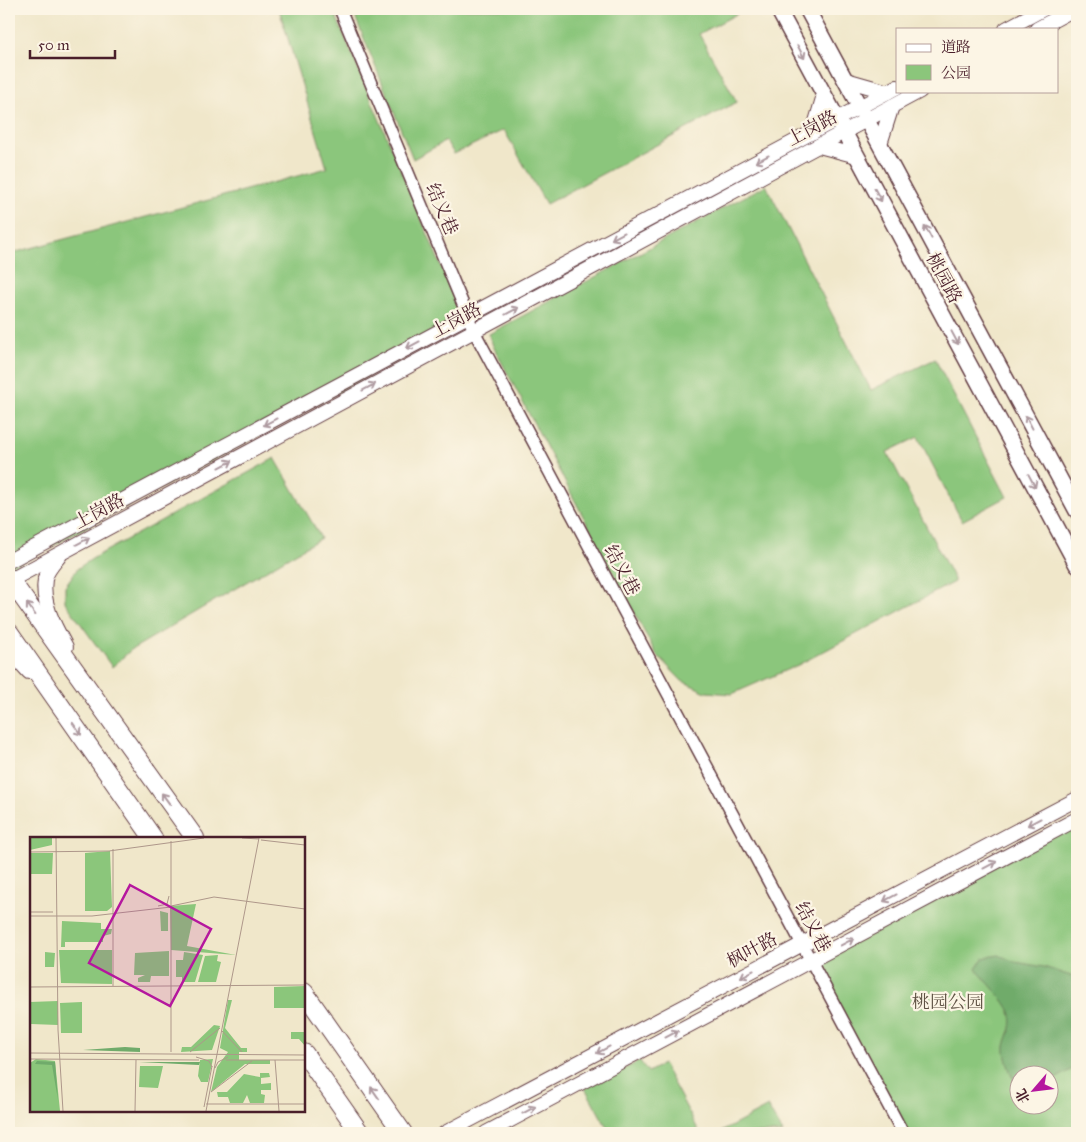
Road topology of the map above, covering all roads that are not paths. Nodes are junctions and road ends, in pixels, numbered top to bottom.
1 (340, 9) edge
2 (778, 9) edge
3 (807, 9) edge
4 (1043, 9) edge
5 (1074, 9) edge
6 (1008, 28) edge
7 (1039, 28) edge
8 (846, 80) junction
9 (893, 89) edge
10 (918, 92) edge
11 (824, 95) junction
12 (892, 106) junction
13 (864, 113) junction
14 (841, 125) junction
15 (813, 132) junction
16 (880, 144) junction
17 (819, 146) junction
18 (857, 156) junction
19 (468, 316) junction
20 (474, 331) junction
21 (1077, 511) edge
22 (62, 552) junction
23 (9, 561) edge
24 (1077, 566) edge
25 (9, 580) edge
26 (9, 632) edge
27 (9, 650) edge
28 (94, 698) junction
29 (64, 712) junction
30 (1077, 799) edge
31 (1077, 819) edge
32 (152, 837) edge
33 (194, 837) edge
34 (802, 945) junction
35 (811, 961) junction
36 (305, 993) edge
37 (305, 1054) edge
38 (360, 1133) edge
39 (403, 1133) edge
40 (445, 1133) edge
41 (486, 1133) edge
42 (903, 1133) edge

1 - 19 street, 结义巷
2 -> 11 main road, 桃园路
3 - 8 main road, 桃园路
4 - 6 street
5 - 7 street
8 - 9 street
8 - 13 main road, 桃园路
9 - 13 street, 上岗路
10 - 12 street, 上岗路
11 - 14 main road, 桃园路
11 - 15 street
12 - 13 street, 上岗路
12 - 16 street
13 - 14 street, 上岗路
13 - 16 main road, 桃园路
14 - 15 street, 上岗路
14 - 17 street, 上岗路
14 - 18 main road, 桃园路
15 -> 19 street, 上岗路
21 -> 16 main road, 桃园路
17 - 18 street
20 -> 17 street, 上岗路
18 -> 24 main road, 桃园路
19 - 20 street, 结义巷
19 -> 23 street, 上岗路
22 -> 20 street, 上岗路
20 - 34 street, 结义巷
22 - 25 street, 上岗路
22 - 28 street
28 -> 25 main road
26 - 29 main road
27 - 29 street
33 -> 28 main road
29 -> 32 main road
30 -> 34 street, 枫叶路
35 -> 31 street, 枫叶路
34 - 35 street, 结义巷
34 -> 40 street, 枫叶路
41 -> 35 street, 枫叶路
35 - 42 street, 结义巷
39 -> 36 main road
37 - 38 main road

